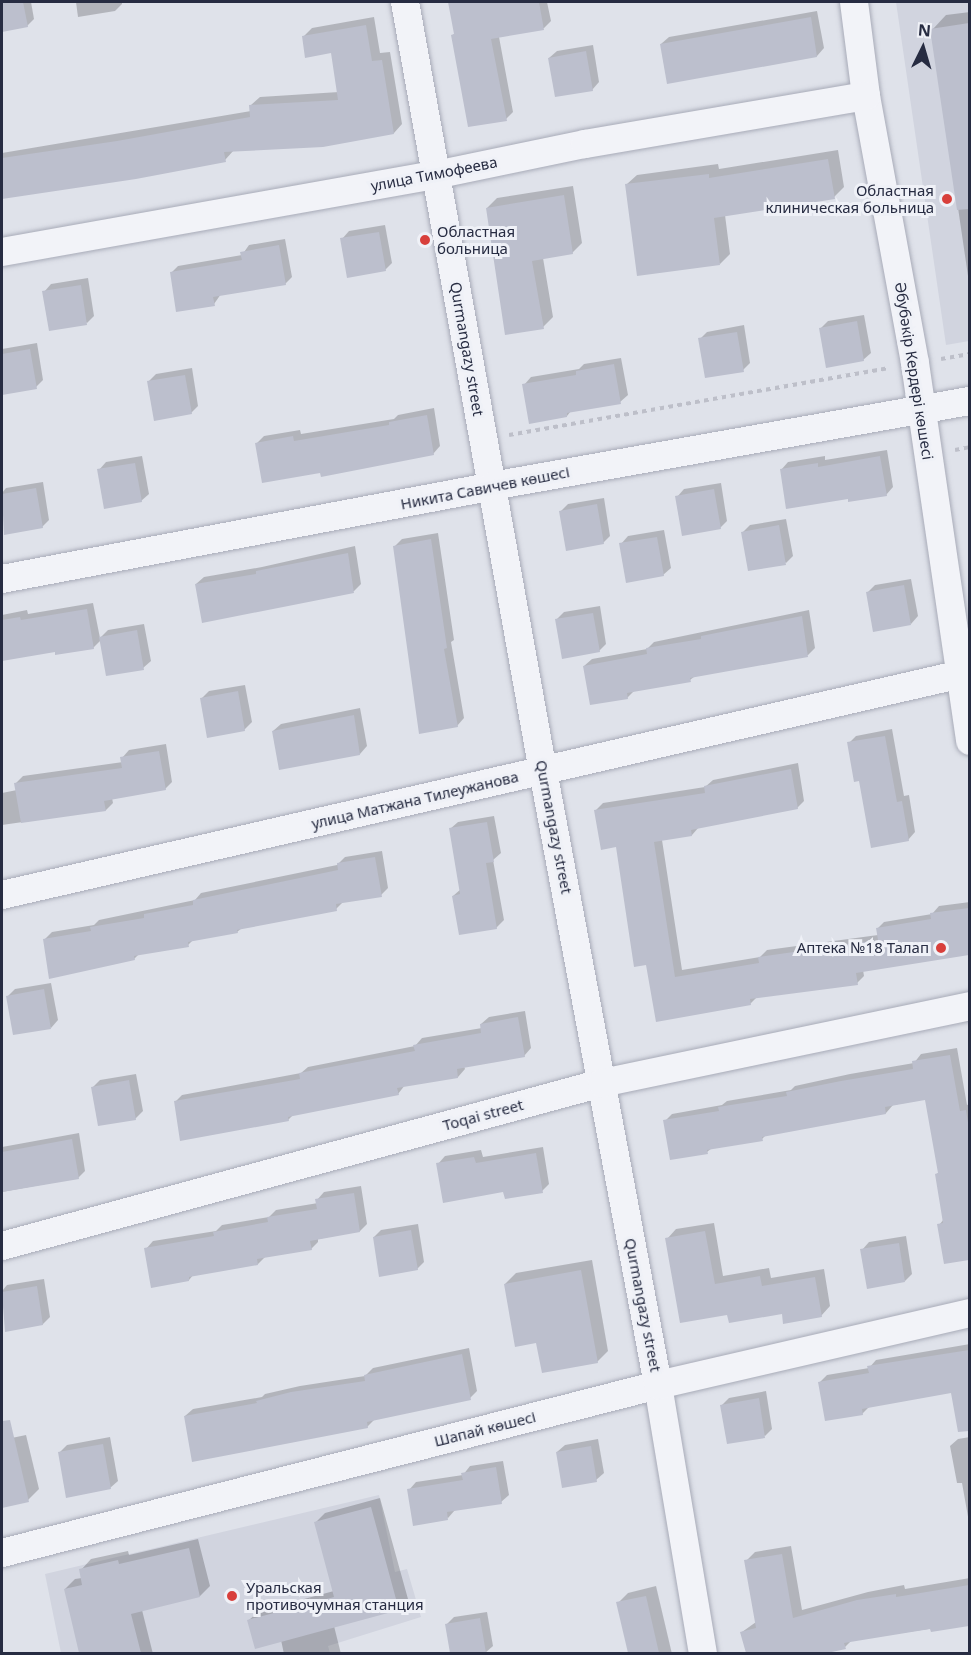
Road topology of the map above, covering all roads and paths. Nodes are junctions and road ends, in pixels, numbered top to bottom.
1 (405, 2) edge
2 (854, 2) edge
3 (866, 96) junction
4 (435, 175) junction
5 (2, 252) edge
6 (969, 354) edge
7 (915, 363) junction
8 (969, 401) edge
9 (921, 408) junction
10 (484, 440) junction
11 (492, 486) junction
12 (2, 579) edge
13 (964, 674) edge
14 (969, 741) edge
15 (543, 771) junction
16 (2, 895) edge
17 (969, 1006) edge
18 (602, 1083) junction
19 (2, 1246) edge
20 (969, 1312) edge
21 (658, 1384) junction
22 (2, 1553) edge
23 (703, 1653) edge

1 - 4 street, Qurmangazy street
2 - 3 street, Әбубәкір Кердері көшесі
3 - 4 street, улица Тимофеева
3 - 7 street, Әбубәкір Кердері көшесі
4 - 5 street, улица Тимофеева
4 - 10 street, Qurmangazy street
6 - 7 path
7 - 9 street, Әбубәкір Кердері көшесі
7 - 10 path
8 - 9 street, Никита Савичев көшесі
9 - 11 street, Никита Савичев көшесі
9 - 13 street, Әбубәкір Кердері көшесі
10 - 11 street, Qurmangazy street
11 - 12 street, Никита Савичев көшесі
11 - 15 street, Qurmangazy street
13 - 14 street, Әбубәкір Кердері көшесі
13 - 15 street, улица Матжана Тилеужанова
15 - 16 street, улица Матжана Тилеужанова
15 - 18 street, Qurmangazy street
17 - 18 street, Toqai street
18 - 19 street, Toqai street
18 - 21 street, Qurmangazy street
20 - 21 street, Шапай көшесі
21 - 22 street, Шапай көшесі
21 - 23 street, Qurmangazy street

